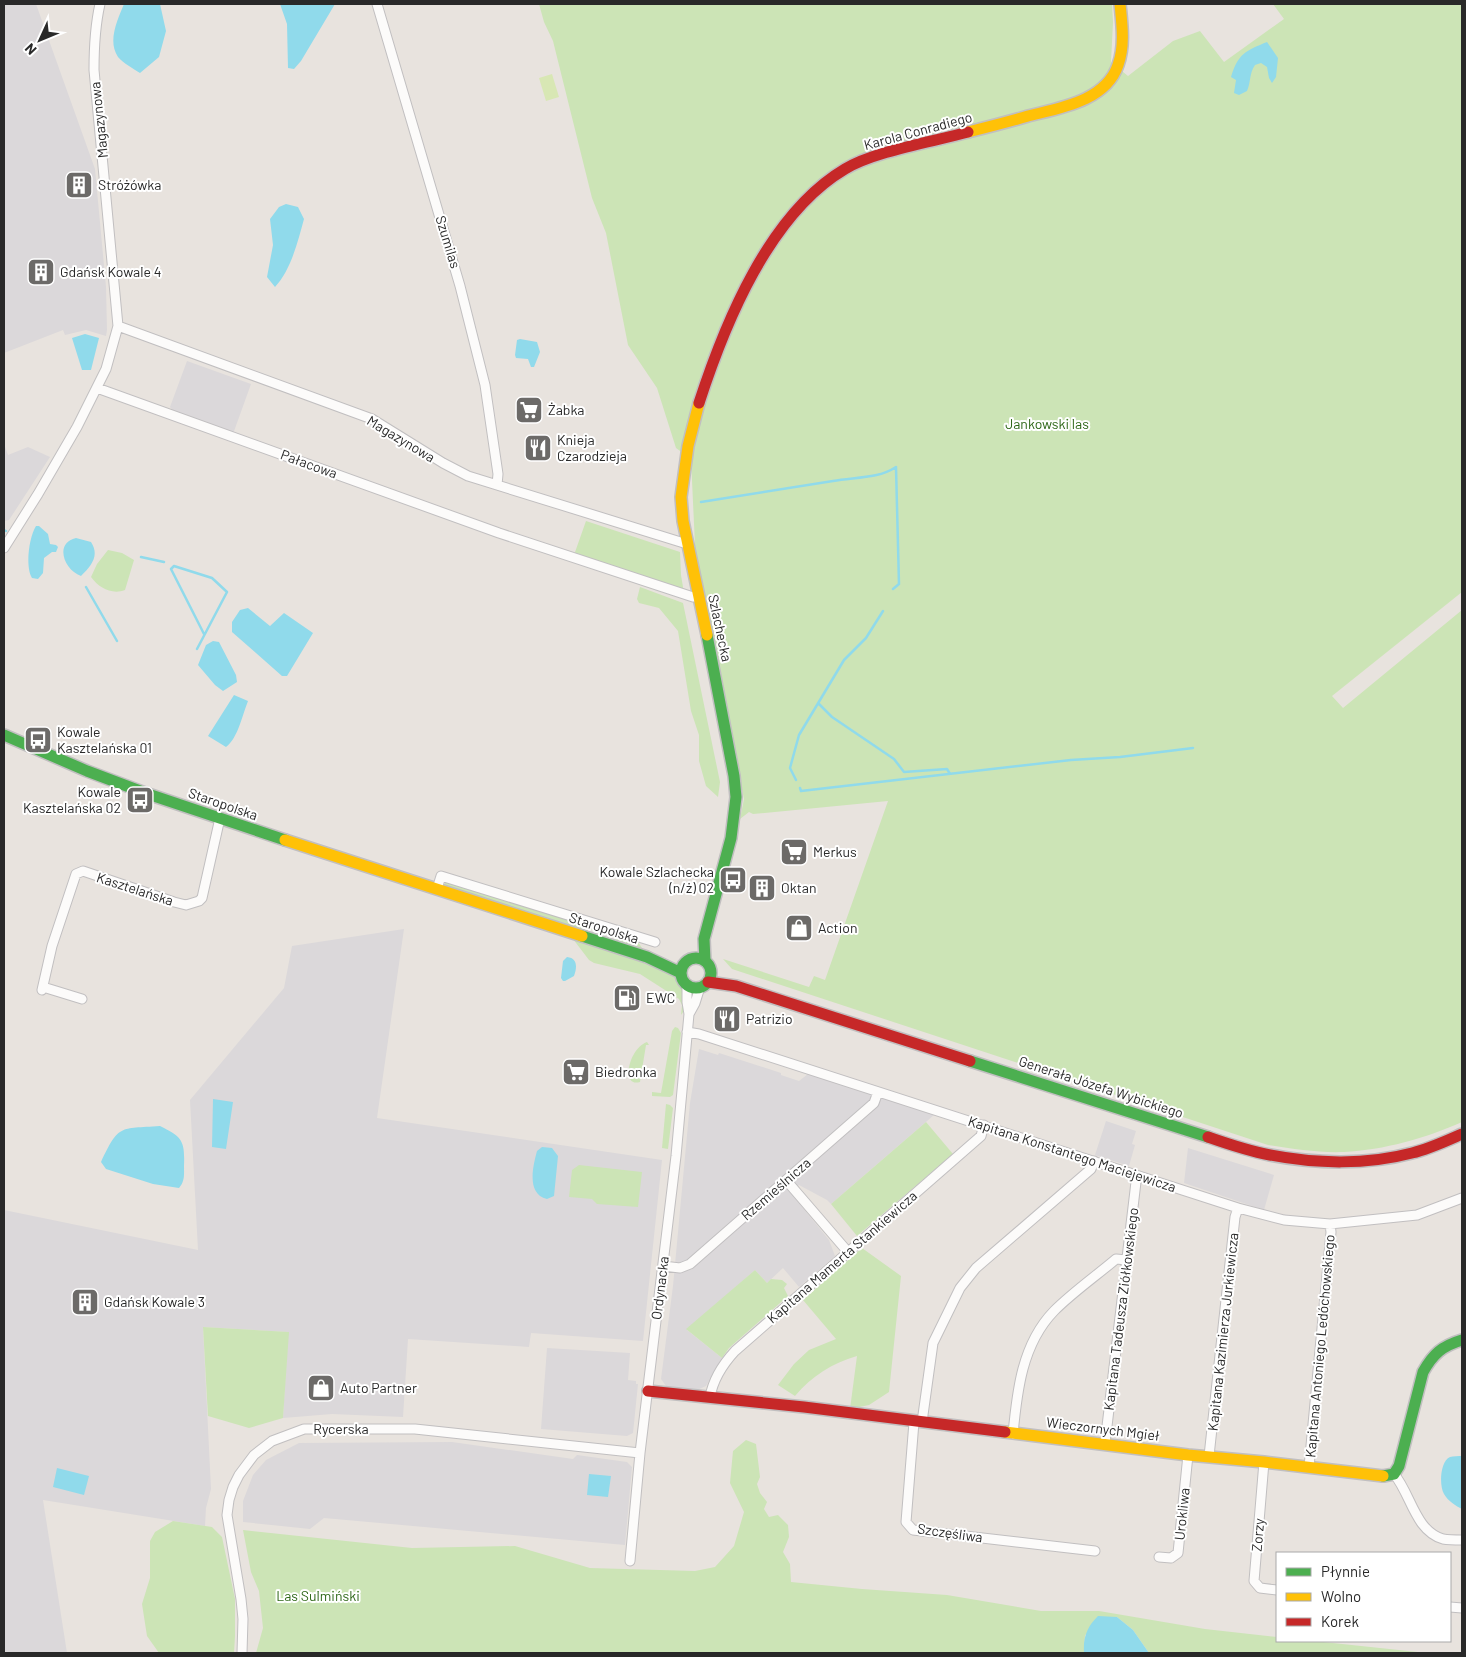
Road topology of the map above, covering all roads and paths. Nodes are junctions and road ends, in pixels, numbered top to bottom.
1 (100, 4) edge
2 (377, 4) edge
3 (1120, 4) edge
4 (118, 326) junction
5 (729, 326) joint
6 (97, 388) junction
7 (497, 486) junction
8 (687, 544) junction
9 (4, 548) edge
10 (698, 596) junction
11 (4, 736) edge
12 (220, 818) junction
13 (437, 890) junction
14 (640, 938) junction
15 (704, 939) junction
16 (655, 942) dead end
17 (646, 957) junction
18 (686, 965) junction
19 (708, 966) junction
20 (687, 985) junction
21 (704, 985) junction
22 (736, 986) junction
23 (82, 999) dead end
24 (689, 1014) junction
25 (687, 1032) junction
26 (878, 1092) junction
27 (984, 1125) junction
28 (1462, 1134) edge
29 (1094, 1161) junction
30 (1139, 1176) junction
31 (786, 1180) junction
32 (1462, 1198) edge
33 (1238, 1208) junction
34 (1330, 1224) junction
35 (848, 1252) junction
36 (1127, 1260) junction
37 (663, 1266) junction
38 (1462, 1340) edge
39 (648, 1390) junction
40 (710, 1397) junction
41 (918, 1422) junction
42 (1013, 1434) junction
43 (1105, 1444) junction
44 (640, 1453) junction
45 (1188, 1455) junction
46 (1209, 1456) junction
47 (1264, 1462) junction
48 (1309, 1467) junction
49 (1394, 1474) junction
50 (1462, 1540) edge
51 (1095, 1551) dead end
52 (1159, 1557) dead end
53 (630, 1561) dead end
54 (1276, 1590) edge
55 (242, 1653) edge

1 - 4 street, Magazynowa
2 - 7 street, Szumilas
3 - 5 street, Karola Conradiego
4 - 6 street, Magazynowa
4 - 7 street, Magazynowa
5 - 8 street, Szlachecka
6 - 9 street
6 - 10 street, Pałacowa
7 - 8 street, Magazynowa
8 - 10 street, Szlachecka
10 - 15 street, Szlachecka
11 - 12 street, Staropolska
12 - 13 street, Staropolska
12 - 23 street, Kasztelańska
13 - 14 street, Staropolska
13 - 17 street, Staropolska
14 - 16 street, Staropolska
14 - 17 street, Staropolska
15 - 18 street, Szlachecka
15 - 19 street, Szlachecka
17 - 18 street, Staropolska
18 - 19 street, Staropolska
18 - 20 street
19 - 21 street, Szlachecka
19 - 22 street, Generała Józefa Wybickiego
20 - 21 street, Generała Józefa Wybickiego
20 - 24 street, Ordynacka
21 - 22 street, Generała Józefa Wybickiego
21 - 24 street, Ordynacka
22 - 28 street, Generała Józefa Wybickiego
24 - 25 street, Ordynacka
25 - 26 street, Kapitana Konstantego Maciejewicza
25 - 37 street, Ordynacka
26 - 27 street, Kapitana Konstantego Maciejewicza
26 - 31 street, Rzemieślnicza
27 - 29 street, Kapitana Konstantego Maciejewicza
27 - 35 street, Kapitana Mamerta Stankiewicza
29 - 30 street, Kapitana Konstantego Maciejewicza
29 - 41 street, Szczęśliwa
30 - 33 street, Kapitana Konstantego Maciejewicza
30 - 36 street, Kapitana Tadeusza Ziółkowskiego
31 - 35 street
31 - 37 street, Rzemieślnicza
32 - 34 street, Kapitana Konstantego Maciejewicza
33 - 34 street, Kapitana Konstantego Maciejewicza
33 - 46 street, Kapitana Kazimierza Jurkiewicza
34 - 48 street, Kapitana Antoniego Ledóchowskiego
35 - 40 street, Kapitana Mamerta Stankiewicza
36 - 42 street
36 - 43 street, Kapitana Tadeusza Ziółkowskiego
37 - 39 street, Ordynacka
38 - 49 street
39 - 40 street, Wieczornych Mgieł
39 - 44 street, Ordynacka
40 - 41 street, Wieczornych Mgieł
41 - 42 street, Wieczornych Mgieł
41 - 51 street, Szczęśliwa
42 - 43 street, Wieczornych Mgieł
43 - 45 street, Wieczornych Mgieł
44 - 53 street, Ordynacka
44 - 55 street, Rycerska
45 - 46 street, Wieczornych Mgieł
45 - 52 street, Urokliwa
46 - 47 street, Wieczornych Mgieł
47 - 48 street, Wieczornych Mgieł
47 - 54 street, Zorzy
48 - 49 street, Wieczornych Mgieł
49 - 50 street

